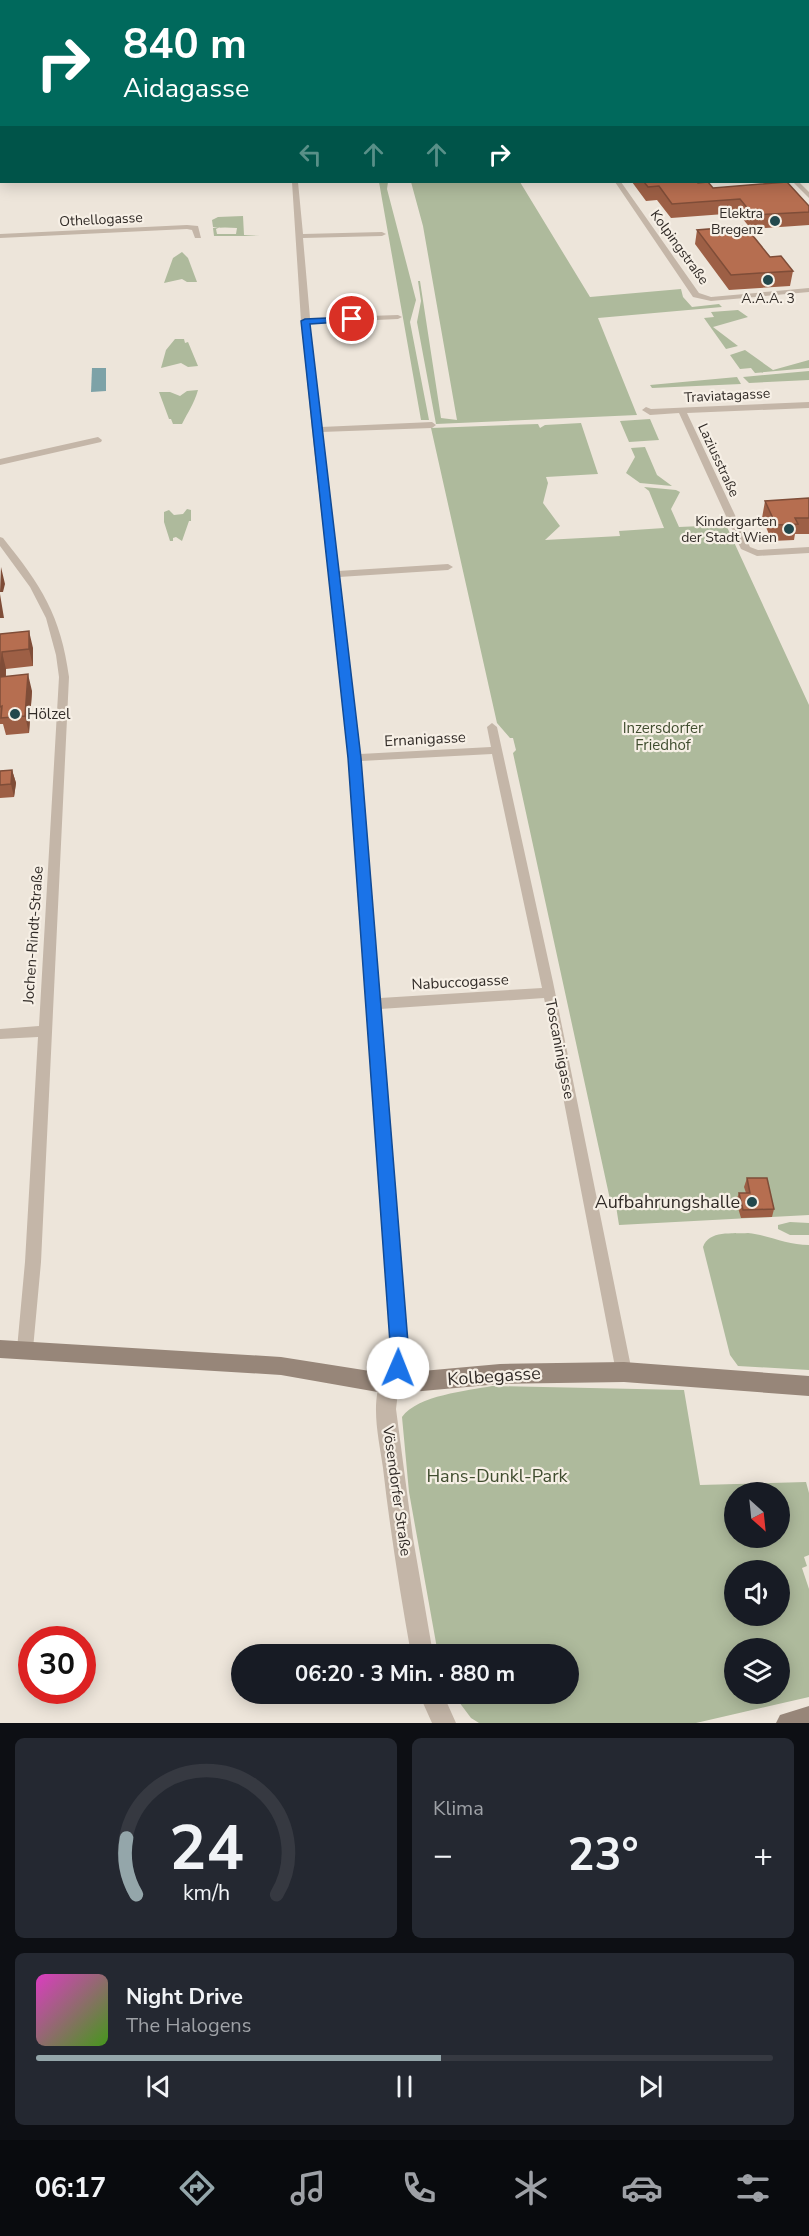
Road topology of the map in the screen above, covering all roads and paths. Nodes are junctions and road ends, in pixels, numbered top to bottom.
1 (295, 183) edge
2 (619, 183) edge
3 (797, 183) edge
4 (809, 196) edge
5 (382, 234) dead end
6 (0, 236) edge
7 (198, 236) dead end
8 (299, 236) junction
9 (809, 290) edge
10 (398, 317) dead end
11 (305, 321) junction
12 (809, 405) edge
13 (646, 410) dead end
14 (682, 411) junction
15 (432, 425) dead end
16 (316, 430) junction
17 (98, 440) dead end
18 (0, 462) edge
19 (0, 540) edge
20 (809, 550) edge
21 (448, 567) dead end
22 (333, 574) junction
23 (492, 727) dead end
24 (497, 750) junction
25 (355, 758) junction
26 (549, 993) junction
27 (372, 1004) junction
28 (44, 1031) junction
29 (0, 1035) edge
30 (0, 1349) edge
31 (25, 1349) junction
32 (624, 1372) junction
33 (389, 1384) junction
34 (809, 1386) edge
35 (420, 1644) edge
36 (435, 1704) edge
37 (809, 1718) edge
38 (444, 1723) edge
39 (789, 1723) edge

1 - 8 street, Vösendorfer Straße
2 - 9 street, Kolpingstraße
3 - 4 street
5 - 8 street
6 - 7 street, Othellogasse
8 - 11 street, Vösendorfer Straße
10 - 11 street
11 - 16 street, Vösendorfer Straße
12 - 14 street, Traviatagasse
13 - 14 street, Traviatagasse
14 - 20 street, Laziusstraße
15 - 16 street
16 - 22 street, Vösendorfer Straße
17 - 18 street
19 - 28 street, Jochen-Rindt-Straße
21 - 22 street
22 - 25 street, Vösendorfer Straße
23 - 24 street, Toscaninigasse
24 - 25 street, Ernanigasse
24 - 26 street, Toscaninigasse
25 - 27 street, Vösendorfer Straße
26 - 27 street, Nabuccogasse
26 - 32 street, Toscaninigasse
27 - 33 street, Vösendorfer Straße
28 - 29 street
28 - 31 street, Jochen-Rindt-Straße
30 - 31 main road, Kolbegasse
31 - 33 main road, Kolbegasse
32 - 33 main road, Kolbegasse
32 - 34 main road, Kolbegasse
33 - 35 street, Vösendorfer Straße
36 - 38 street
37 - 39 main road

